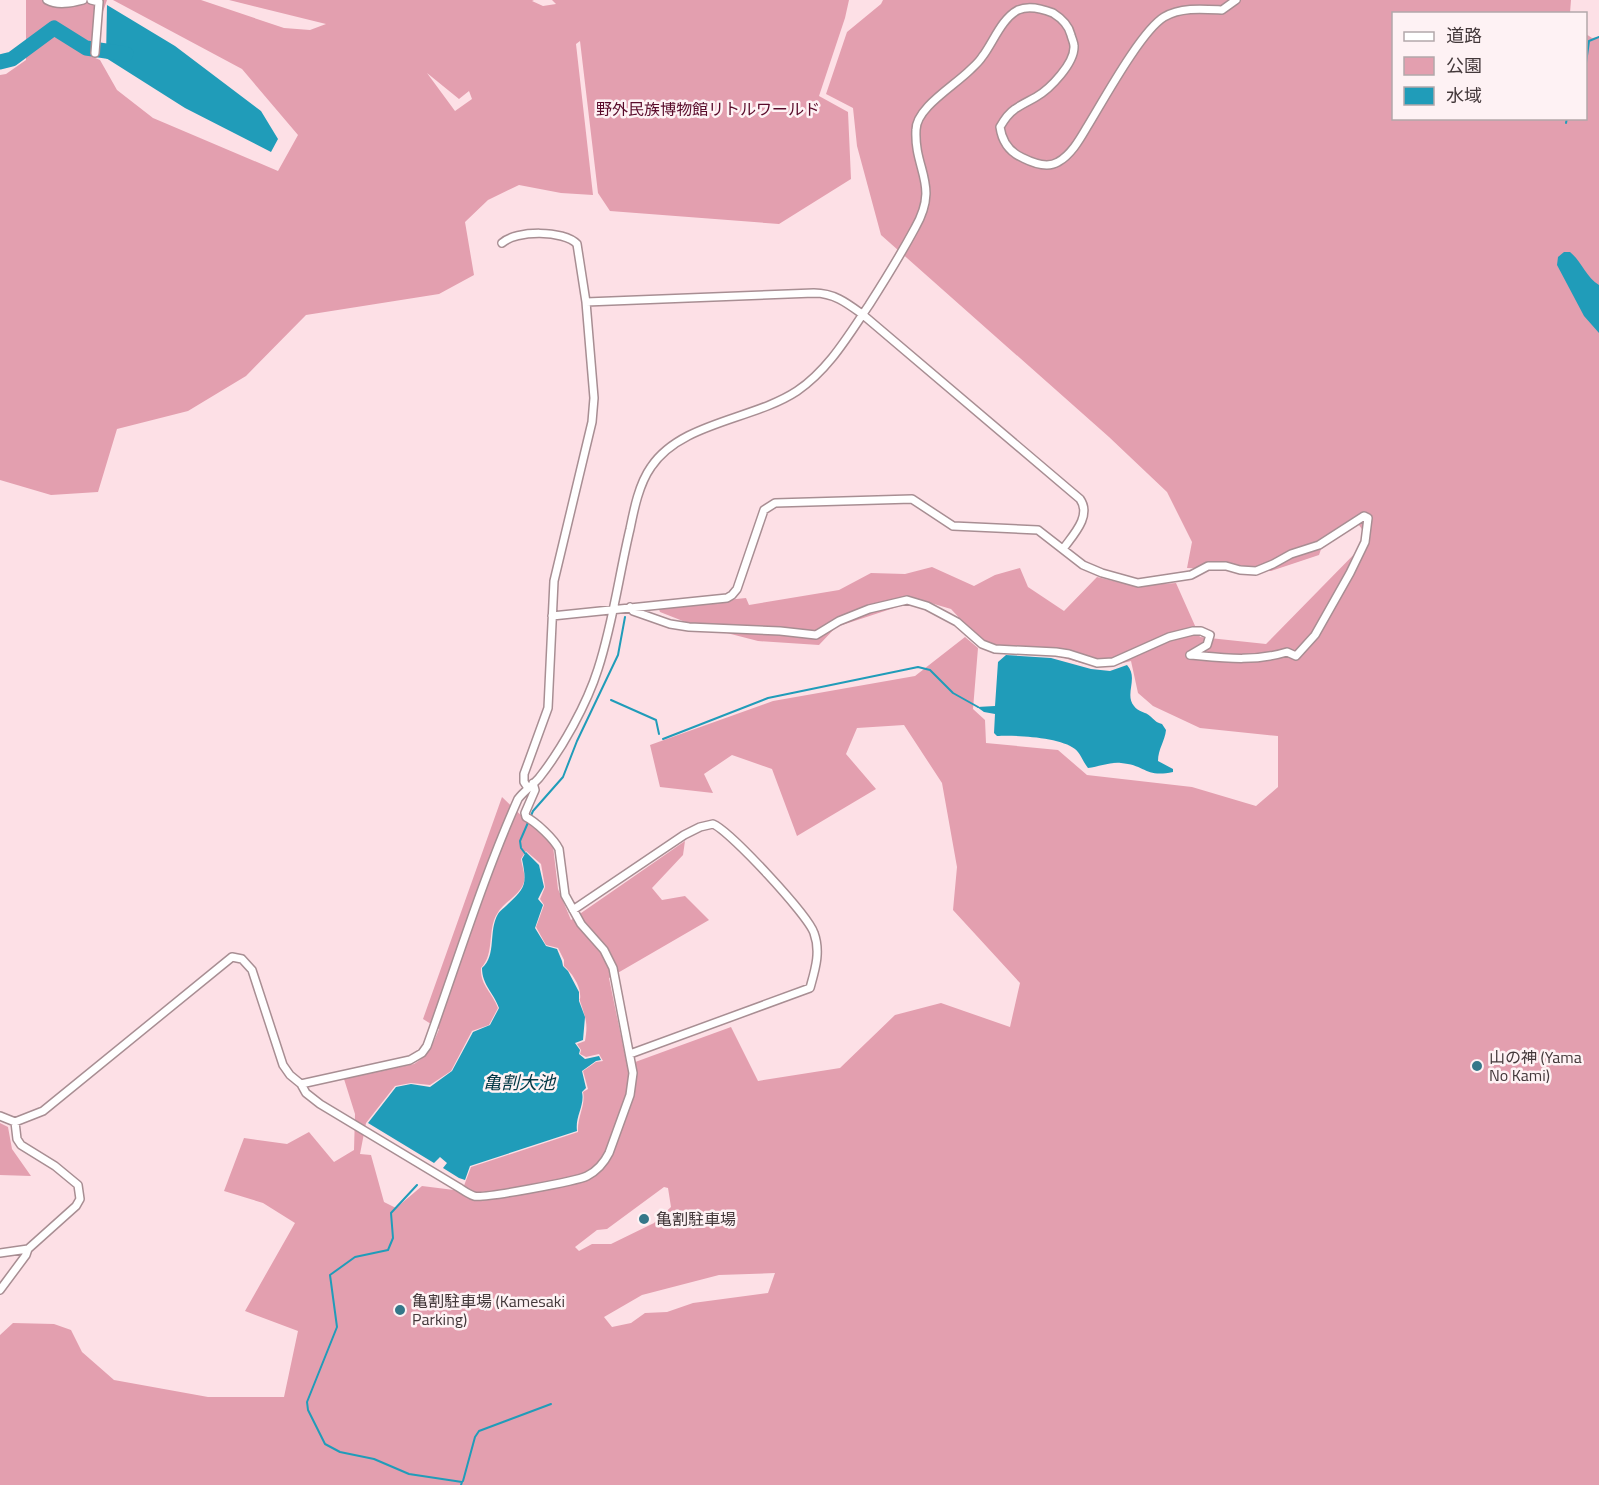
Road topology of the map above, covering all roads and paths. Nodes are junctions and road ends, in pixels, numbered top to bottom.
1 (47, 0) edge
2 (83, 0) edge
3 (91, 0) edge
4 (1236, 0) edge
5 (96, 53) dead end
6 (502, 243) dead end
7 (586, 302) junction
8 (862, 314) junction
9 (1063, 549) junction
10 (630, 607) junction
11 (613, 609) junction
12 (552, 616) junction
13 (530, 786) junction
14 (573, 910) junction
15 (630, 1054) junction
16 (301, 1083) junction
17 (0, 1116) edge
18 (15, 1122) junction
19 (28, 1249) junction
20 (0, 1253) edge
21 (0, 1290) edge

1 - 2 street
3 - 5 street
4 - 8 street
6 - 7 street
7 - 8 street
7 - 12 street
8 - 9 street
8 - 11 street
9 - 10 street
9 - 10 street
10 - 11 street
11 - 12 street
11 - 13 street
12 - 13 street
13 - 14 street
13 - 16 street
14 - 15 street
14 - 15 street
15 - 16 street
16 - 18 street
17 - 18 street
18 - 19 street
19 - 20 street
19 - 21 street

